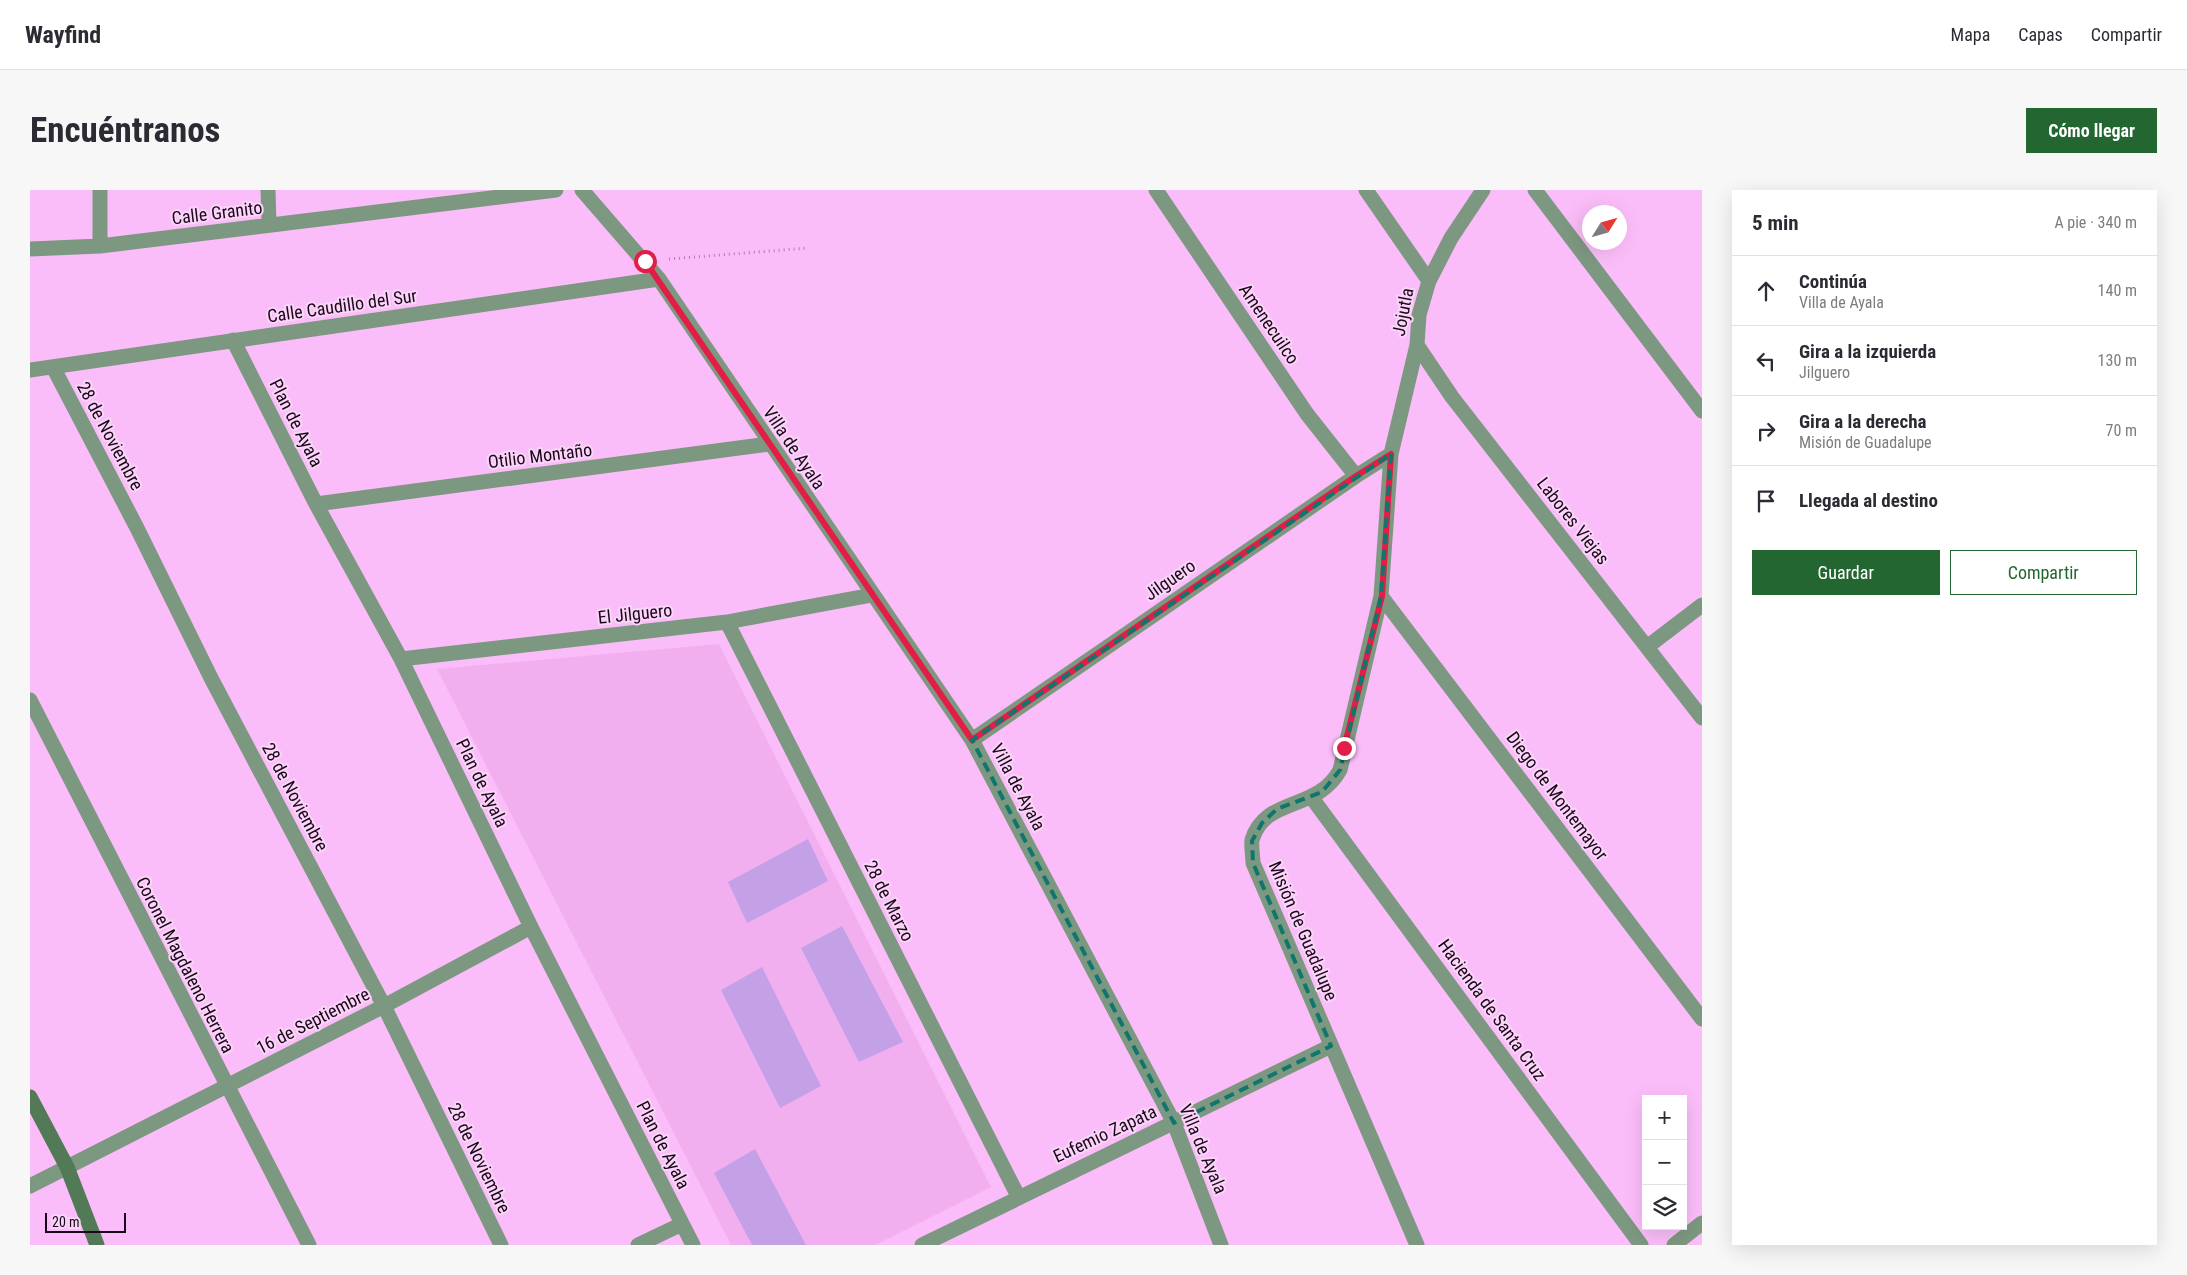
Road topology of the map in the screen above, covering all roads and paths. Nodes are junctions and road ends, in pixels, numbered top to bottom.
1 (100, 190) edge
2 (268, 190) edge
3 (556, 190) edge
4 (582, 190) edge
5 (1156, 190) edge
6 (1366, 190) edge
7 (1483, 190) edge
8 (1535, 190) edge
9 (269, 225) junction
10 (100, 246) junction
11 (808, 248) dead end
12 (30, 249) edge
13 (645, 261) junction
14 (658, 280) junction
15 (1428, 281) junction
16 (233, 340) junction
17 (1417, 344) junction
18 (53, 367) junction
19 (30, 370) edge
20 (1702, 411) edge
21 (769, 444) junction
22 (1391, 454) junction
23 (1356, 476) junction
24 (316, 504) junction
25 (872, 595) junction
26 (1382, 596) junction
27 (1702, 605) edge
28 (727, 622) junction
29 (1647, 647) junction
30 (401, 659) junction
31 (30, 700) edge
32 (1702, 718) edge
33 (972, 740) junction
34 (1312, 798) junction
35 (531, 927) junction
36 (384, 1006) junction
37 (1702, 1019) edge
38 (1331, 1046) junction
39 (226, 1086) junction
40 (30, 1097) edge
41 (1174, 1123) junction
42 (67, 1167) junction
43 (30, 1186) edge
44 (1018, 1196) junction
45 (682, 1224) junction
46 (1702, 1224) edge
47 (97, 1245) edge
48 (309, 1245) edge
49 (501, 1245) edge
50 (638, 1245) edge
51 (693, 1245) edge
52 (922, 1245) edge
53 (1222, 1245) edge
54 (1417, 1245) edge
55 (1641, 1245) edge
56 (1674, 1245) edge

1 - 10 street
2 - 9 street
3 - 9 street, Calle Granito
4 - 13 street, Villa de Ayala
5 - 23 street, Amenecuilco
6 - 15 street
7 - 15 street, Jojutla
8 - 20 street
9 - 10 street, Calle Granito
10 - 12 street, Calle Granito
11 - 13 path
13 - 14 street, Villa de Ayala
14 - 16 street, Calle Caudillo del Sur
14 - 21 street, Villa de Ayala
15 - 17 street, Jojutla
16 - 18 street, Calle Caudillo del Sur
16 - 24 street, Plan de Ayala
17 - 22 street, Jojutla
17 - 29 street, Labores Viejas
18 - 19 street, Calle Caudillo del Sur
18 - 36 street, 28 de Noviembre
21 - 24 street, Otilio Montaño
21 - 25 street, Villa de Ayala
22 - 23 street, Jilguero
22 - 26 street, Misión de Guadalupe
23 - 33 street, Jilguero
24 - 30 street, Plan de Ayala
25 - 28 street, El Jilguero
25 - 33 street, Villa de Ayala
26 - 34 street, Misión de Guadalupe
26 - 37 street, Diego de Montemayor
27 - 29 street
28 - 30 street, El Jilguero
28 - 44 street, 28 de Marzo
29 - 32 street, Labores Viejas
30 - 35 street, Plan de Ayala
31 - 39 street, Coronel Magdaleno Herrera
33 - 41 street, Villa de Ayala
34 - 38 street, Misión de Guadalupe
34 - 55 street, Hacienda de Santa Cruz
35 - 36 street, 16 de Septiembre
35 - 45 street, Plan de Ayala
36 - 39 street, 16 de Septiembre
36 - 49 street, 28 de Noviembre
38 - 41 street, Eufemio Zapata
38 - 54 street, Misión de Guadalupe
39 - 42 street, 16 de Septiembre
39 - 48 street, Coronel Magdaleno Herrera
40 - 42 street
41 - 44 street, Eufemio Zapata
41 - 53 street, Villa de Ayala
42 - 43 street, 16 de Septiembre
42 - 47 street
44 - 52 street, Eufemio Zapata
45 - 50 street
45 - 51 street, Plan de Ayala
46 - 56 street

